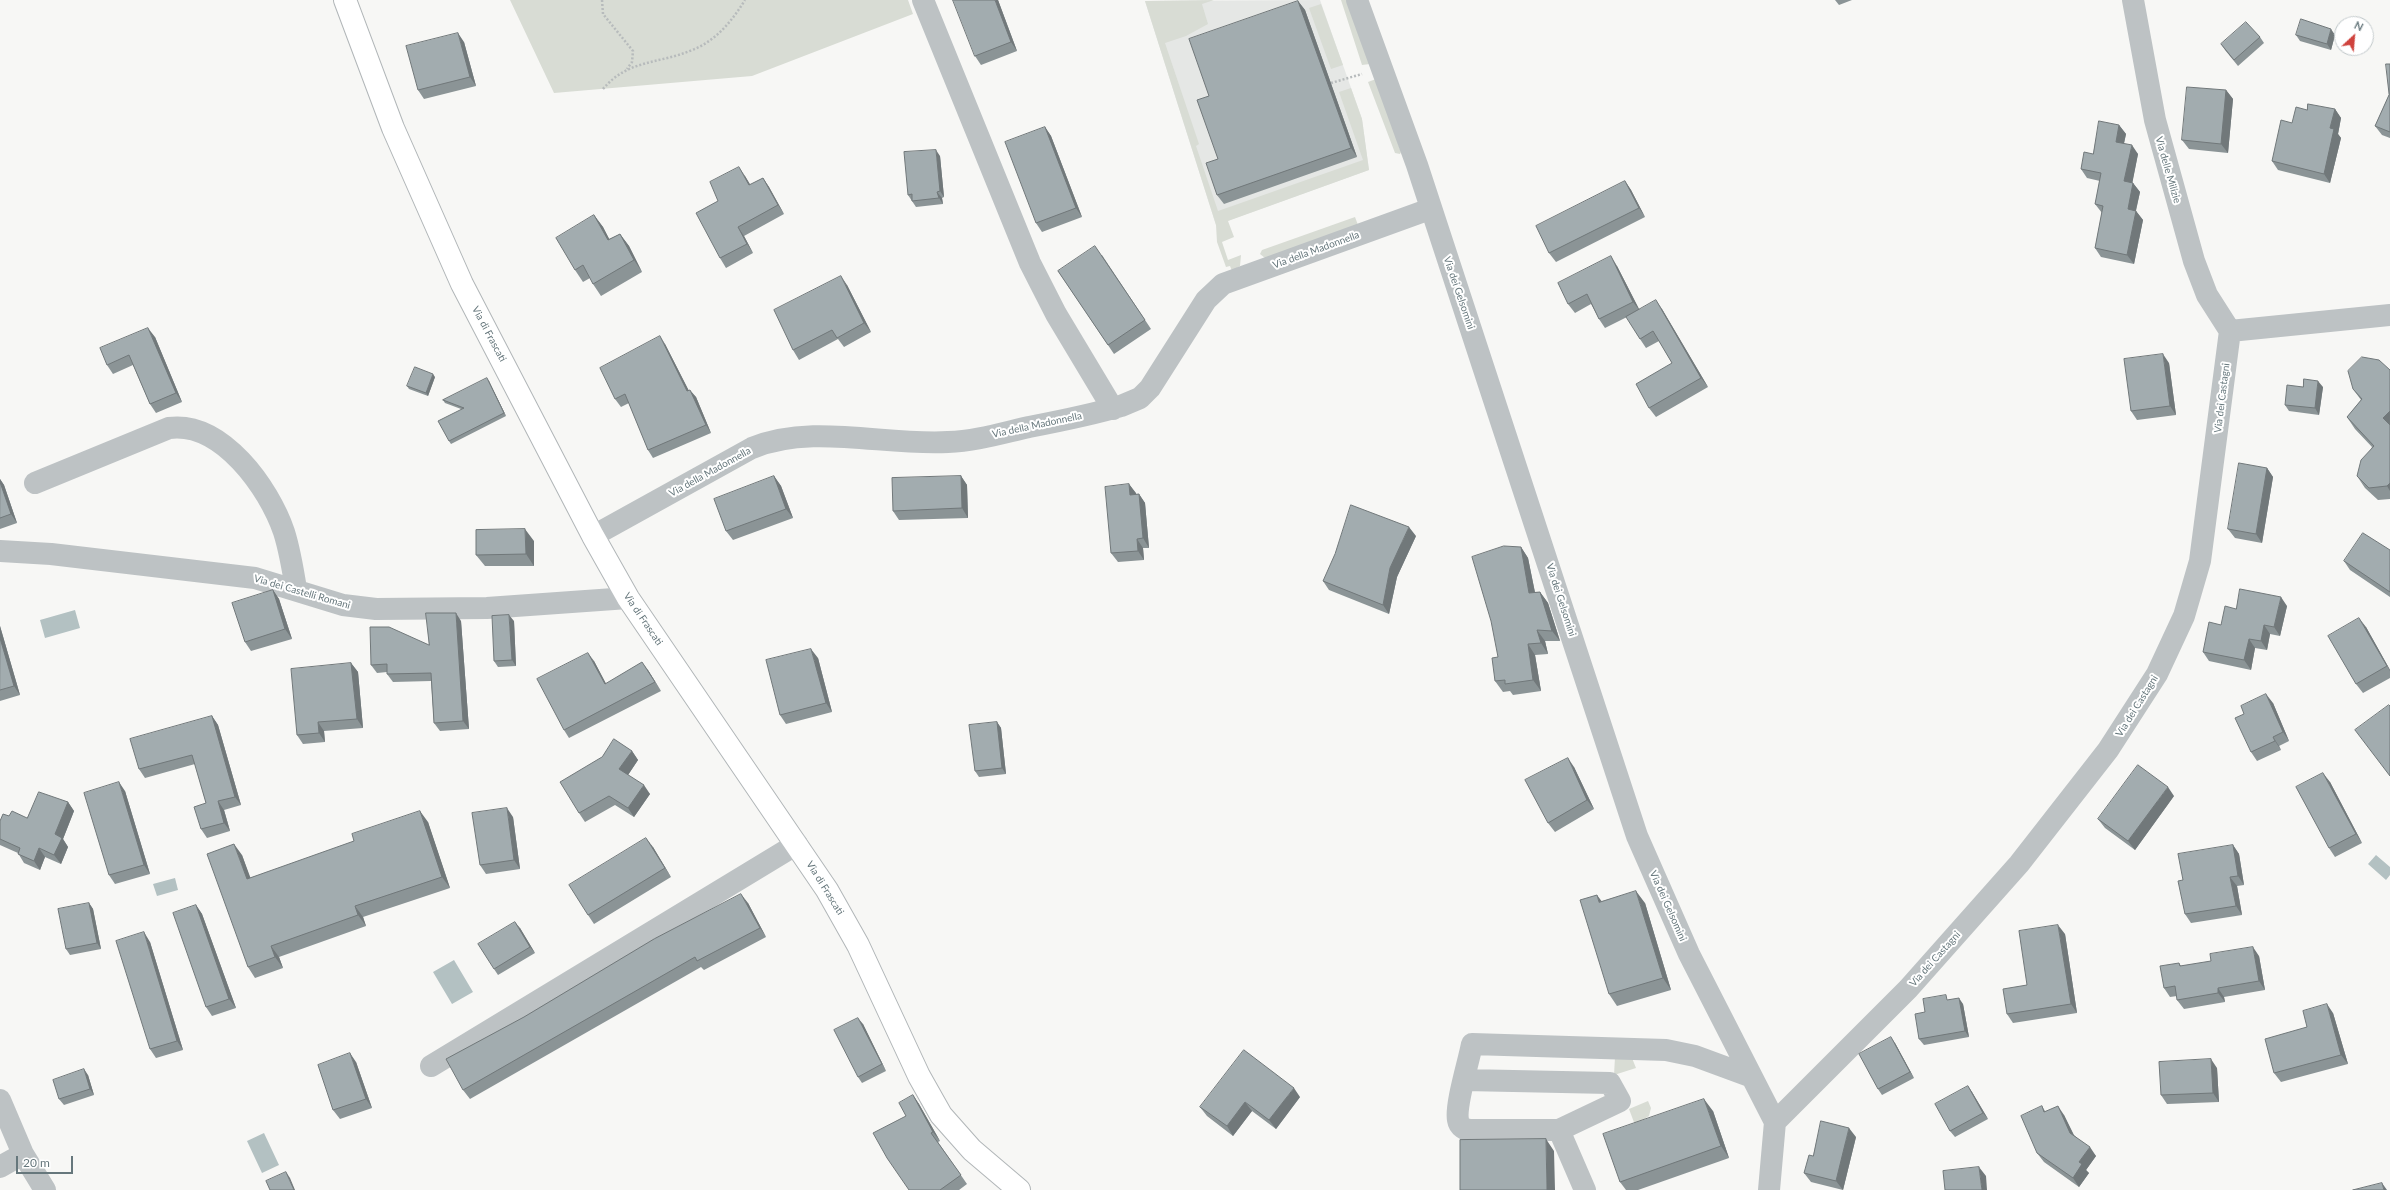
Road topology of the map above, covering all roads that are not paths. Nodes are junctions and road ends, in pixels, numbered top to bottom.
1 (345, 0) edge
2 (923, 0) edge
3 (1357, 0) edge
4 (2133, 0) edge
5 (1430, 209) junction
6 (2390, 316) edge
7 (2230, 331) junction
8 (1113, 409) junction
9 (35, 483) dead end
10 (593, 536) junction
11 (0, 551) edge
12 (296, 589) junction
13 (628, 598) junction
14 (797, 844) junction
15 (431, 1066) dead end
16 (1752, 1077) junction
17 (1465, 1080) junction
18 (0, 1100) edge
19 (1775, 1122) junction
20 (1559, 1130) junction
21 (23, 1154) junction
22 (0, 1167) edge
23 (45, 1190) edge
24 (1019, 1190) edge
25 (1585, 1190) edge
26 (1769, 1190) edge

1 - 10 main road, Via di Frascati
2 - 8 street
3 - 5 street, Via dei Gelsomini
4 - 7 street, Via delle Milizie
5 - 8 street, Via della Madonnella
5 - 16 street, Via dei Gelsomini
6 - 7 street
7 - 19 street, Via dei Castagni
8 - 10 street, Via della Madonnella
9 - 12 street
10 - 13 main road, Via di Frascati
11 - 12 street, Via dei Castelli Romani
12 - 13 street, Via dei Castelli Romani
13 - 14 main road, Via di Frascati
14 - 15 street
14 - 24 main road, Via di Frascati
16 - 17 street
16 - 19 street, Via dei Gelsomini
17 - 20 street
17 - 20 street
18 - 21 street
19 - 26 street
20 - 25 street
21 - 22 street
21 - 23 street

